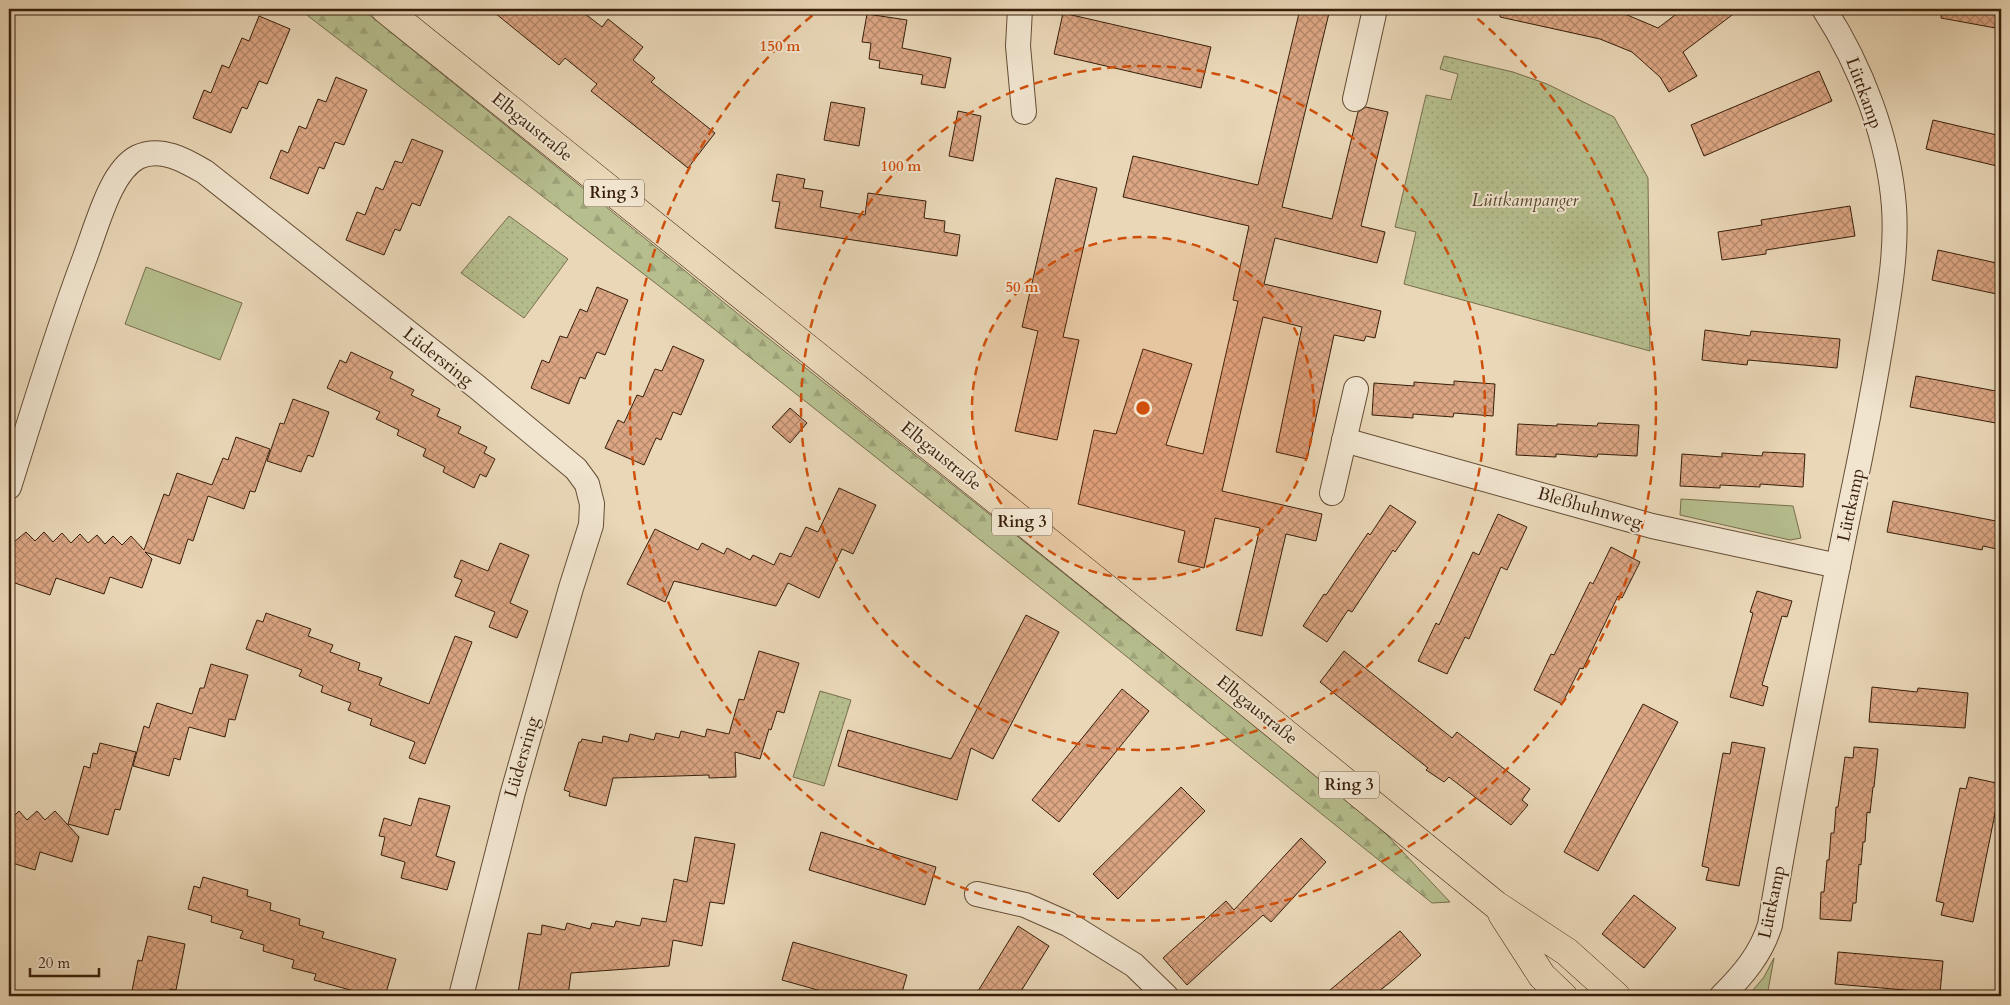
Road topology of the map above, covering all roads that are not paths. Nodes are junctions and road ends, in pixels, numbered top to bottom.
1 (385, 9) edge
2 (1020, 9) edge
3 (1375, 9) edge
4 (1824, 9) edge
5 (1355, 99) dead end
6 (1024, 112) dead end
7 (1356, 389) dead end
8 (1344, 440) junction
9 (9, 487) edge
10 (1332, 492) dead end
11 (1838, 566) junction
12 (977, 894) dead end
13 (1496, 905) junction
14 (461, 996) edge
15 (1166, 996) edge
16 (1563, 996) edge
17 (1616, 996) edge
18 (1722, 996) edge

1 - 13 main road, Elbgaustraße / Ring 3
2 - 6 street
3 - 5 street
4 - 11 street, Lüttkamp
7 - 8 street
8 - 10 street
8 - 11 street, Bleßhuhnweg
9 - 14 street, Lüdersring
11 - 18 street, Lüttkamp
12 - 15 street
13 - 16 main road, Elbgaustraße / Ring 3
13 - 17 main road, Elbgaustraße / Ring 3

